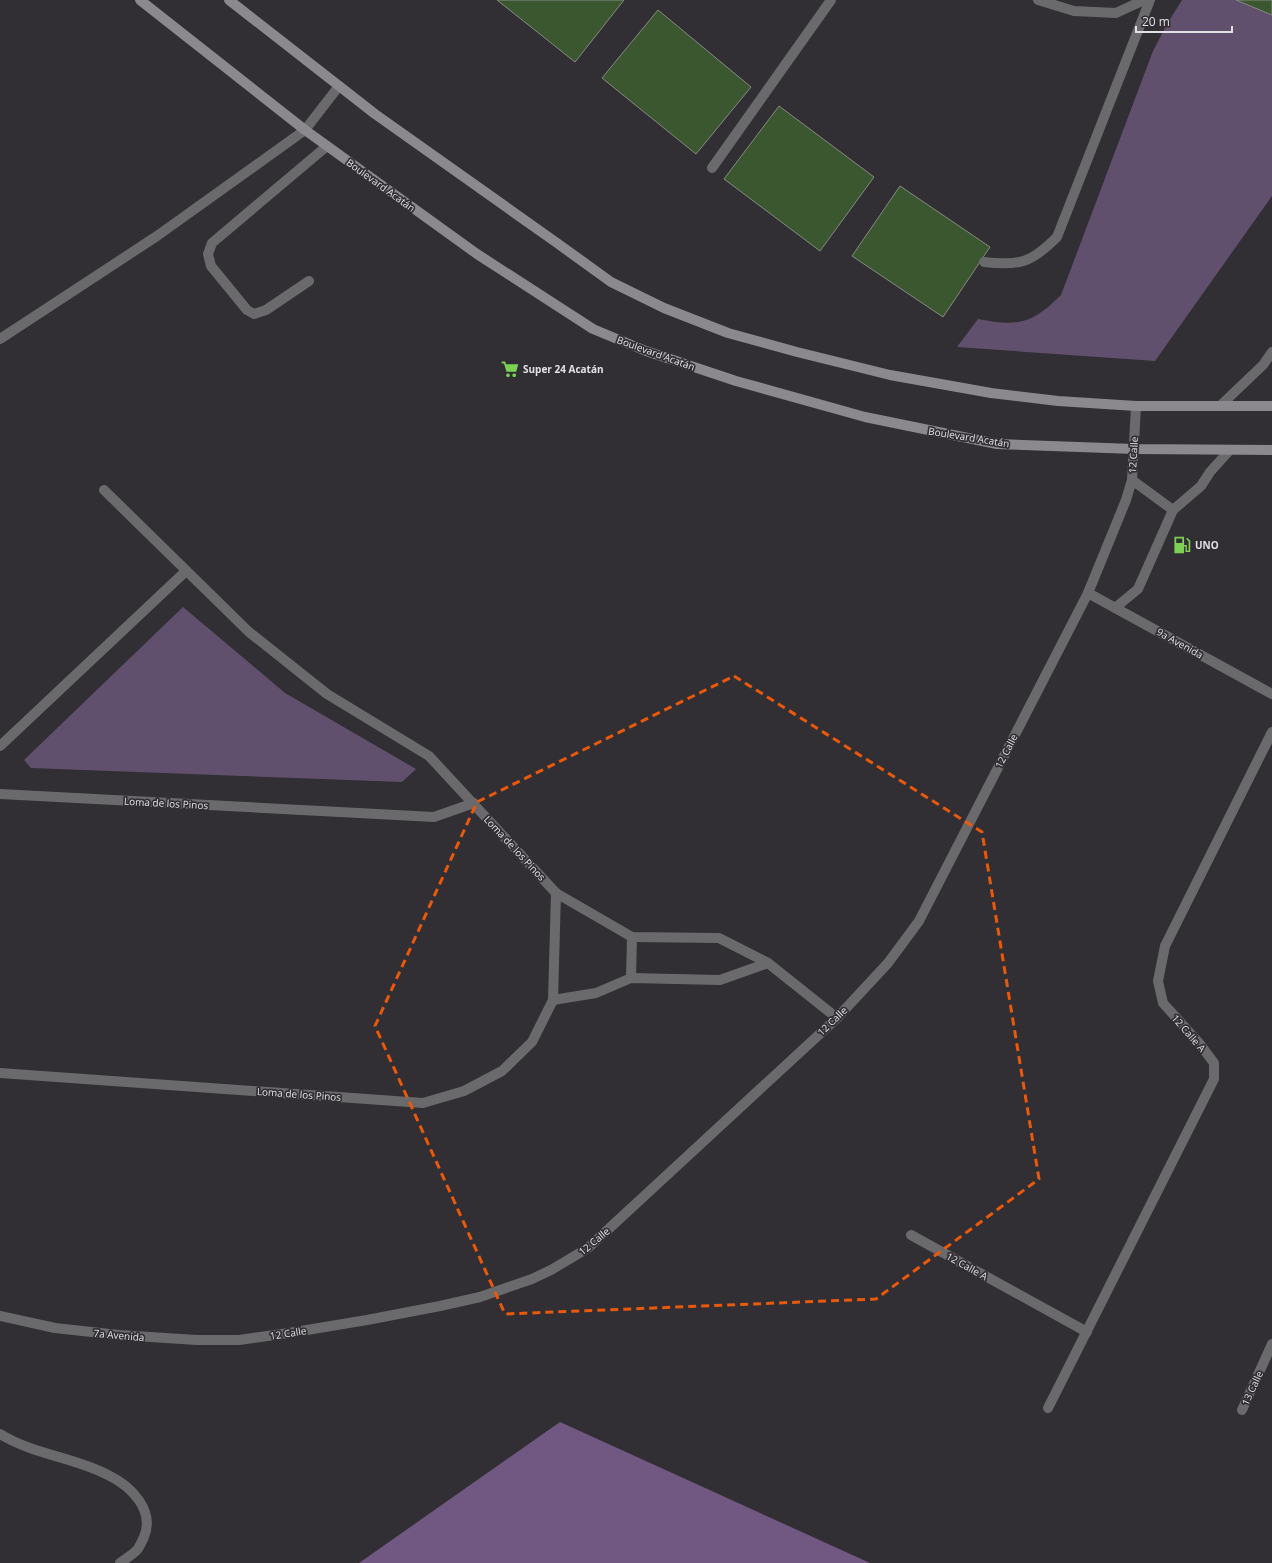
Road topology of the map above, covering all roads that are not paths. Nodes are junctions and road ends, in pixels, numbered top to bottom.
1 (140, 0) edge
2 (229, 0) edge
3 (831, 0) edge
4 (1038, 0) edge
5 (1144, 0) edge
6 (1150, 0) edge
7 (339, 86) junction
8 (305, 130) junction
9 (328, 146) junction
10 (712, 168) dead end
11 (984, 262) dead end
12 (309, 281) dead end
13 (0, 339) edge
14 (1272, 352) edge
15 (1221, 405) junction
16 (1136, 406) junction
17 (1272, 406) edge
18 (1134, 449) junction
19 (1272, 450) edge
20 (1229, 451) junction
21 (1132, 480) junction
22 (104, 490) dead end
23 (1173, 510) junction
24 (186, 571) junction
25 (1088, 593) junction
26 (1115, 608) junction
27 (1272, 694) edge
28 (1272, 732) edge
29 (0, 746) edge
30 (0, 794) edge
31 (474, 803) junction
32 (556, 893) junction
33 (632, 937) junction
34 (768, 963) junction
35 (631, 978) junction
36 (553, 1000) junction
37 (837, 1018) junction
38 (0, 1073) edge
39 (911, 1235) dead end
40 (0, 1316) edge
41 (1087, 1332) junction
42 (239, 1340) joint
43 (1272, 1344) edge
44 (1048, 1408) dead end
45 (1242, 1410) dead end
46 (0, 1434) edge
47 (120, 1563) edge

1 - 8 main road, Boulevard Acatán
2 - 7 main road
3 - 10 street
4 - 5 street
6 - 11 street
7 - 8 street
7 - 16 main road
8 - 9 main road, Boulevard Acatán
8 - 13 street
9 - 12 street
9 - 18 main road, Boulevard Acatán
14 - 15 street
15 - 16 main road
15 - 17 main road
16 - 18 street, 12 Calle
18 - 20 main road, Boulevard Acatán
18 - 21 street, 12 Calle
19 - 20 main road, Boulevard Acatán
20 - 23 street
21 - 23 street
21 - 25 street, 12 Calle
22 - 24 street, Loma de los Pinos
23 - 26 street
24 - 29 street
24 - 31 street, Loma de los Pinos
25 - 26 street, 9a Avenida
25 - 37 street, 12 Calle
26 - 27 street, 9a Avenida
28 - 41 street, 12 Calle A
30 - 31 street, Loma de los Pinos
31 - 32 street, Loma de los Pinos
32 - 33 street, Loma de los Pinos
32 - 36 street, Loma de los Pinos
33 - 34 street, Loma de los Pinos
33 - 35 street
34 - 35 street
34 - 37 street, Loma de los Pinos
35 - 36 street
36 - 38 street, Loma de los Pinos
37 - 42 street, 12 Calle
39 - 41 street, 12 Calle A
40 - 42 street, 7a Avenida
41 - 44 street, 12 Calle A
43 - 45 street, 13 Calle
46 - 47 street

